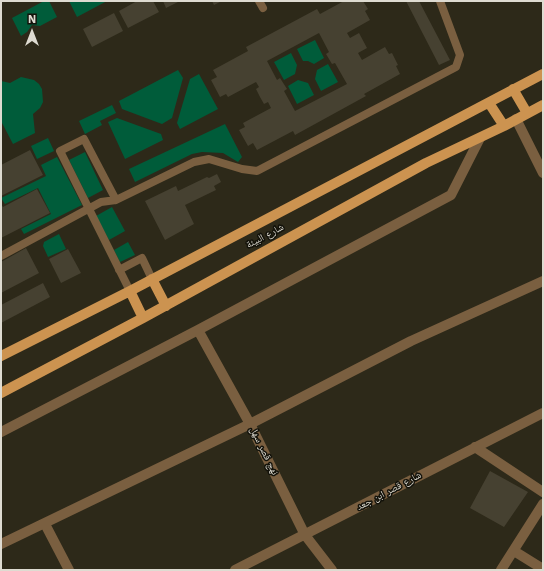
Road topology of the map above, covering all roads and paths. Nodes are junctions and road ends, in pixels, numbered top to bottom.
1 (440, 1) edge
2 (543, 74) edge
3 (513, 89) junction
4 (489, 103) junction
5 (543, 105) edge
6 (527, 114) junction
7 (516, 120) junction
8 (504, 126) junction
9 (480, 138) junction
10 (543, 173) edge
11 (116, 200) junction
12 (88, 209) junction
13 (1, 256) edge
14 (119, 270) junction
15 (152, 278) junction
16 (543, 281) edge
17 (130, 291) junction
18 (166, 306) junction
19 (143, 318) junction
20 (198, 330) junction
21 (1, 356) edge
22 (1, 393) edge
23 (543, 413) edge
24 (250, 424) junction
25 (1, 432) edge
26 (475, 447) junction
27 (543, 492) edge
28 (543, 504) edge
29 (45, 524) junction
30 (305, 535) junction
31 (1, 544) edge
32 (514, 550) junction
33 (543, 569) edge
34 (69, 570) edge
35 (235, 570) edge
36 (332, 570) edge
37 (501, 570) edge

1 - 11 lane
2 - 3 main road, شارع البيئة
3 - 4 main road, شارع البيئة
3 - 6 main road
4 - 8 main road
4 - 15 main road, شارع البيئة
5 - 6 main road, شارع البيئة
6 - 7 main road, شارع البيئة
7 - 8 main road, شارع البيئة
7 - 10 street
8 - 9 main road, شارع البيئة
9 - 18 main road, شارع البيئة
9 - 20 street
11 - 12 lane
11 - 12 lane
12 - 13 lane
12 - 14 lane
14 - 15 lane
14 - 17 lane
15 - 17 main road, شارع البيئة
15 - 18 main road
16 - 24 street
17 - 19 main road
17 - 21 main road, شارع البيئة
18 - 19 main road, شارع البيئة
19 - 22 main road, شارع البيئة
20 - 24 street, نهج قصر سهل
20 - 25 street
23 - 26 street, شارع قصر ابن جعد
24 - 29 street
24 - 30 street, نهج قصر سهل
26 - 27 street
26 - 30 street, شارع قصر ابن جعد
28 - 32 street
29 - 31 street
29 - 34 street
30 - 35 street, شارع قصر ابن جعد
30 - 36 street, نهج قصر سهل
32 - 33 street
32 - 37 street

